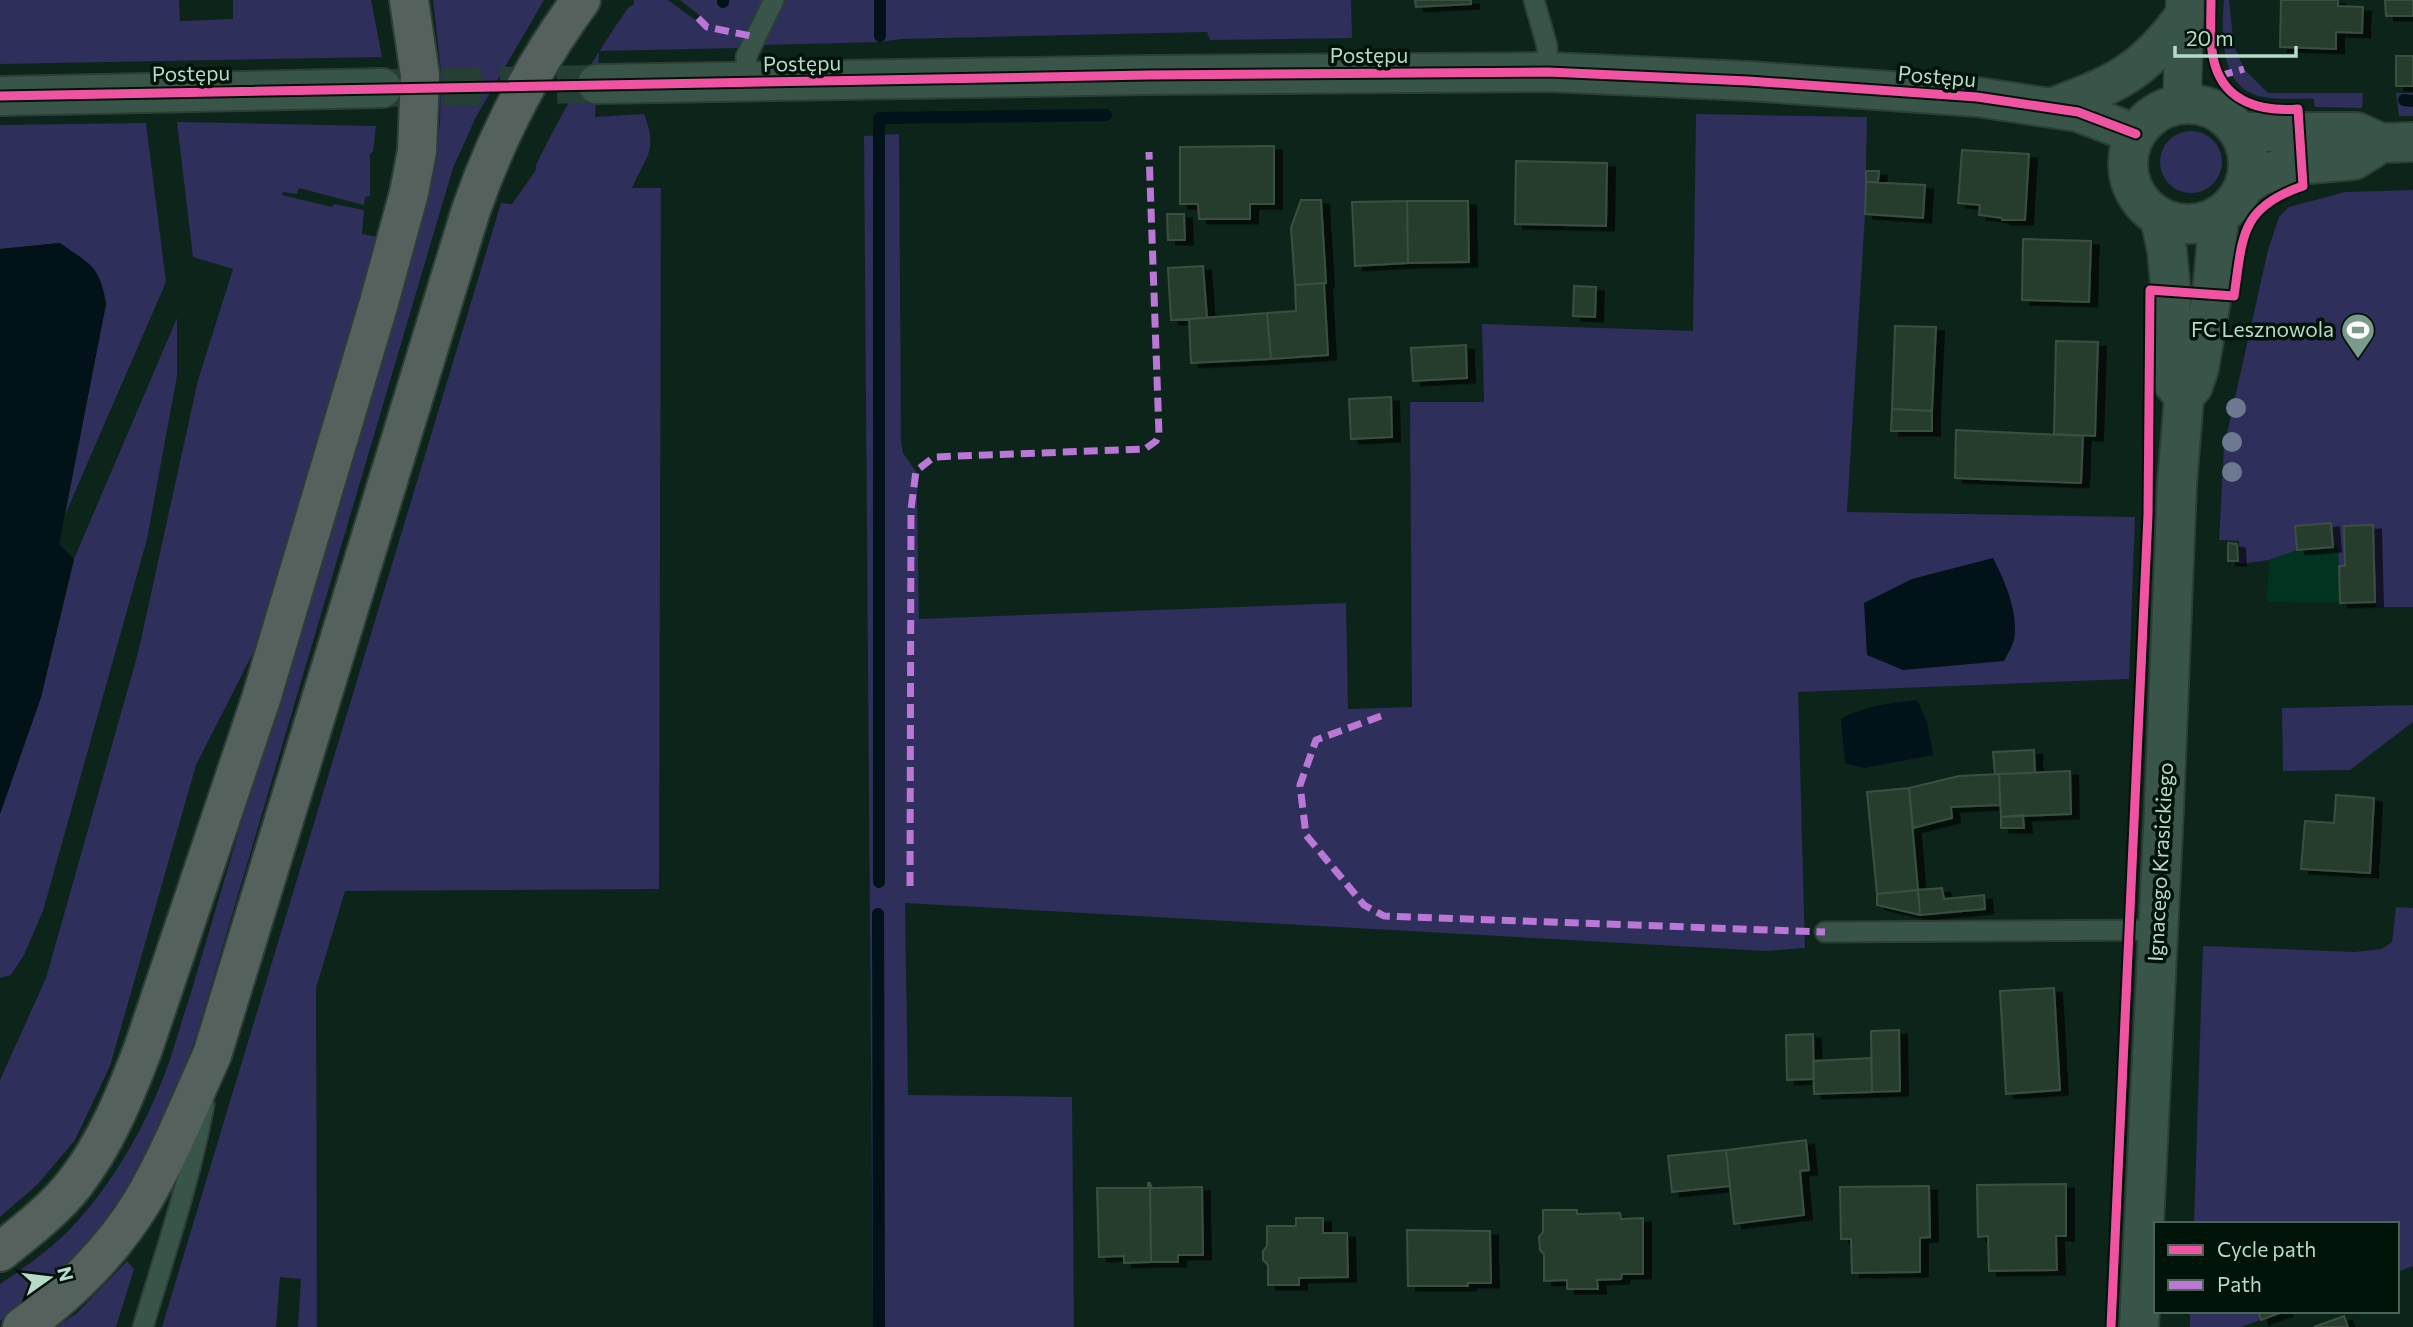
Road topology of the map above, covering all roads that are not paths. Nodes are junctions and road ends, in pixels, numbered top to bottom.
1 (409, 0) edge
2 (581, 0) edge
3 (774, 0) edge
4 (1534, 0) edge
5 (2185, 8) edge
6 (1548, 72) junction
7 (748, 82) junction
8 (597, 84) tunnel mouth
9 (382, 88) tunnel mouth
10 (0, 96) edge
11 (2182, 104) junction
12 (2054, 107) junction
13 (2239, 132) junction
14 (2136, 134) junction
15 (2397, 143) edge
16 (2244, 186) junction
17 (2219, 217) junction
18 (2160, 218) junction
19 (2184, 397) junction
20 (2158, 930) junction
21 (1825, 932) dead end
22 (212, 1055) junction
23 (0, 1252) edge
24 (22, 1327) edge
25 (143, 1327) edge
26 (2138, 1327) edge

1 - 23 highway
2 - 22 highway
3 - 7 lane
4 - 6 lane
5 - 11 street
5 - 12 street
6 - 7 street, Postępu
6 - 12 street, Postępu
7 - 8 street, Postępu
9 - 10 street, Postępu
11 - 13 street
11 - 14 street
12 - 14 street, Postępu
13 - 15 street
13 - 16 street
14 - 18 street
15 - 16 street
16 - 17 street
17 - 18 street
17 - 19 street, Ignacego Krasickiego
18 - 19 street, Ignacego Krasickiego
19 - 20 street, Ignacego Krasickiego
20 - 21 lane
20 - 26 street, Ignacego Krasickiego
22 - 24 highway
22 - 25 lane

